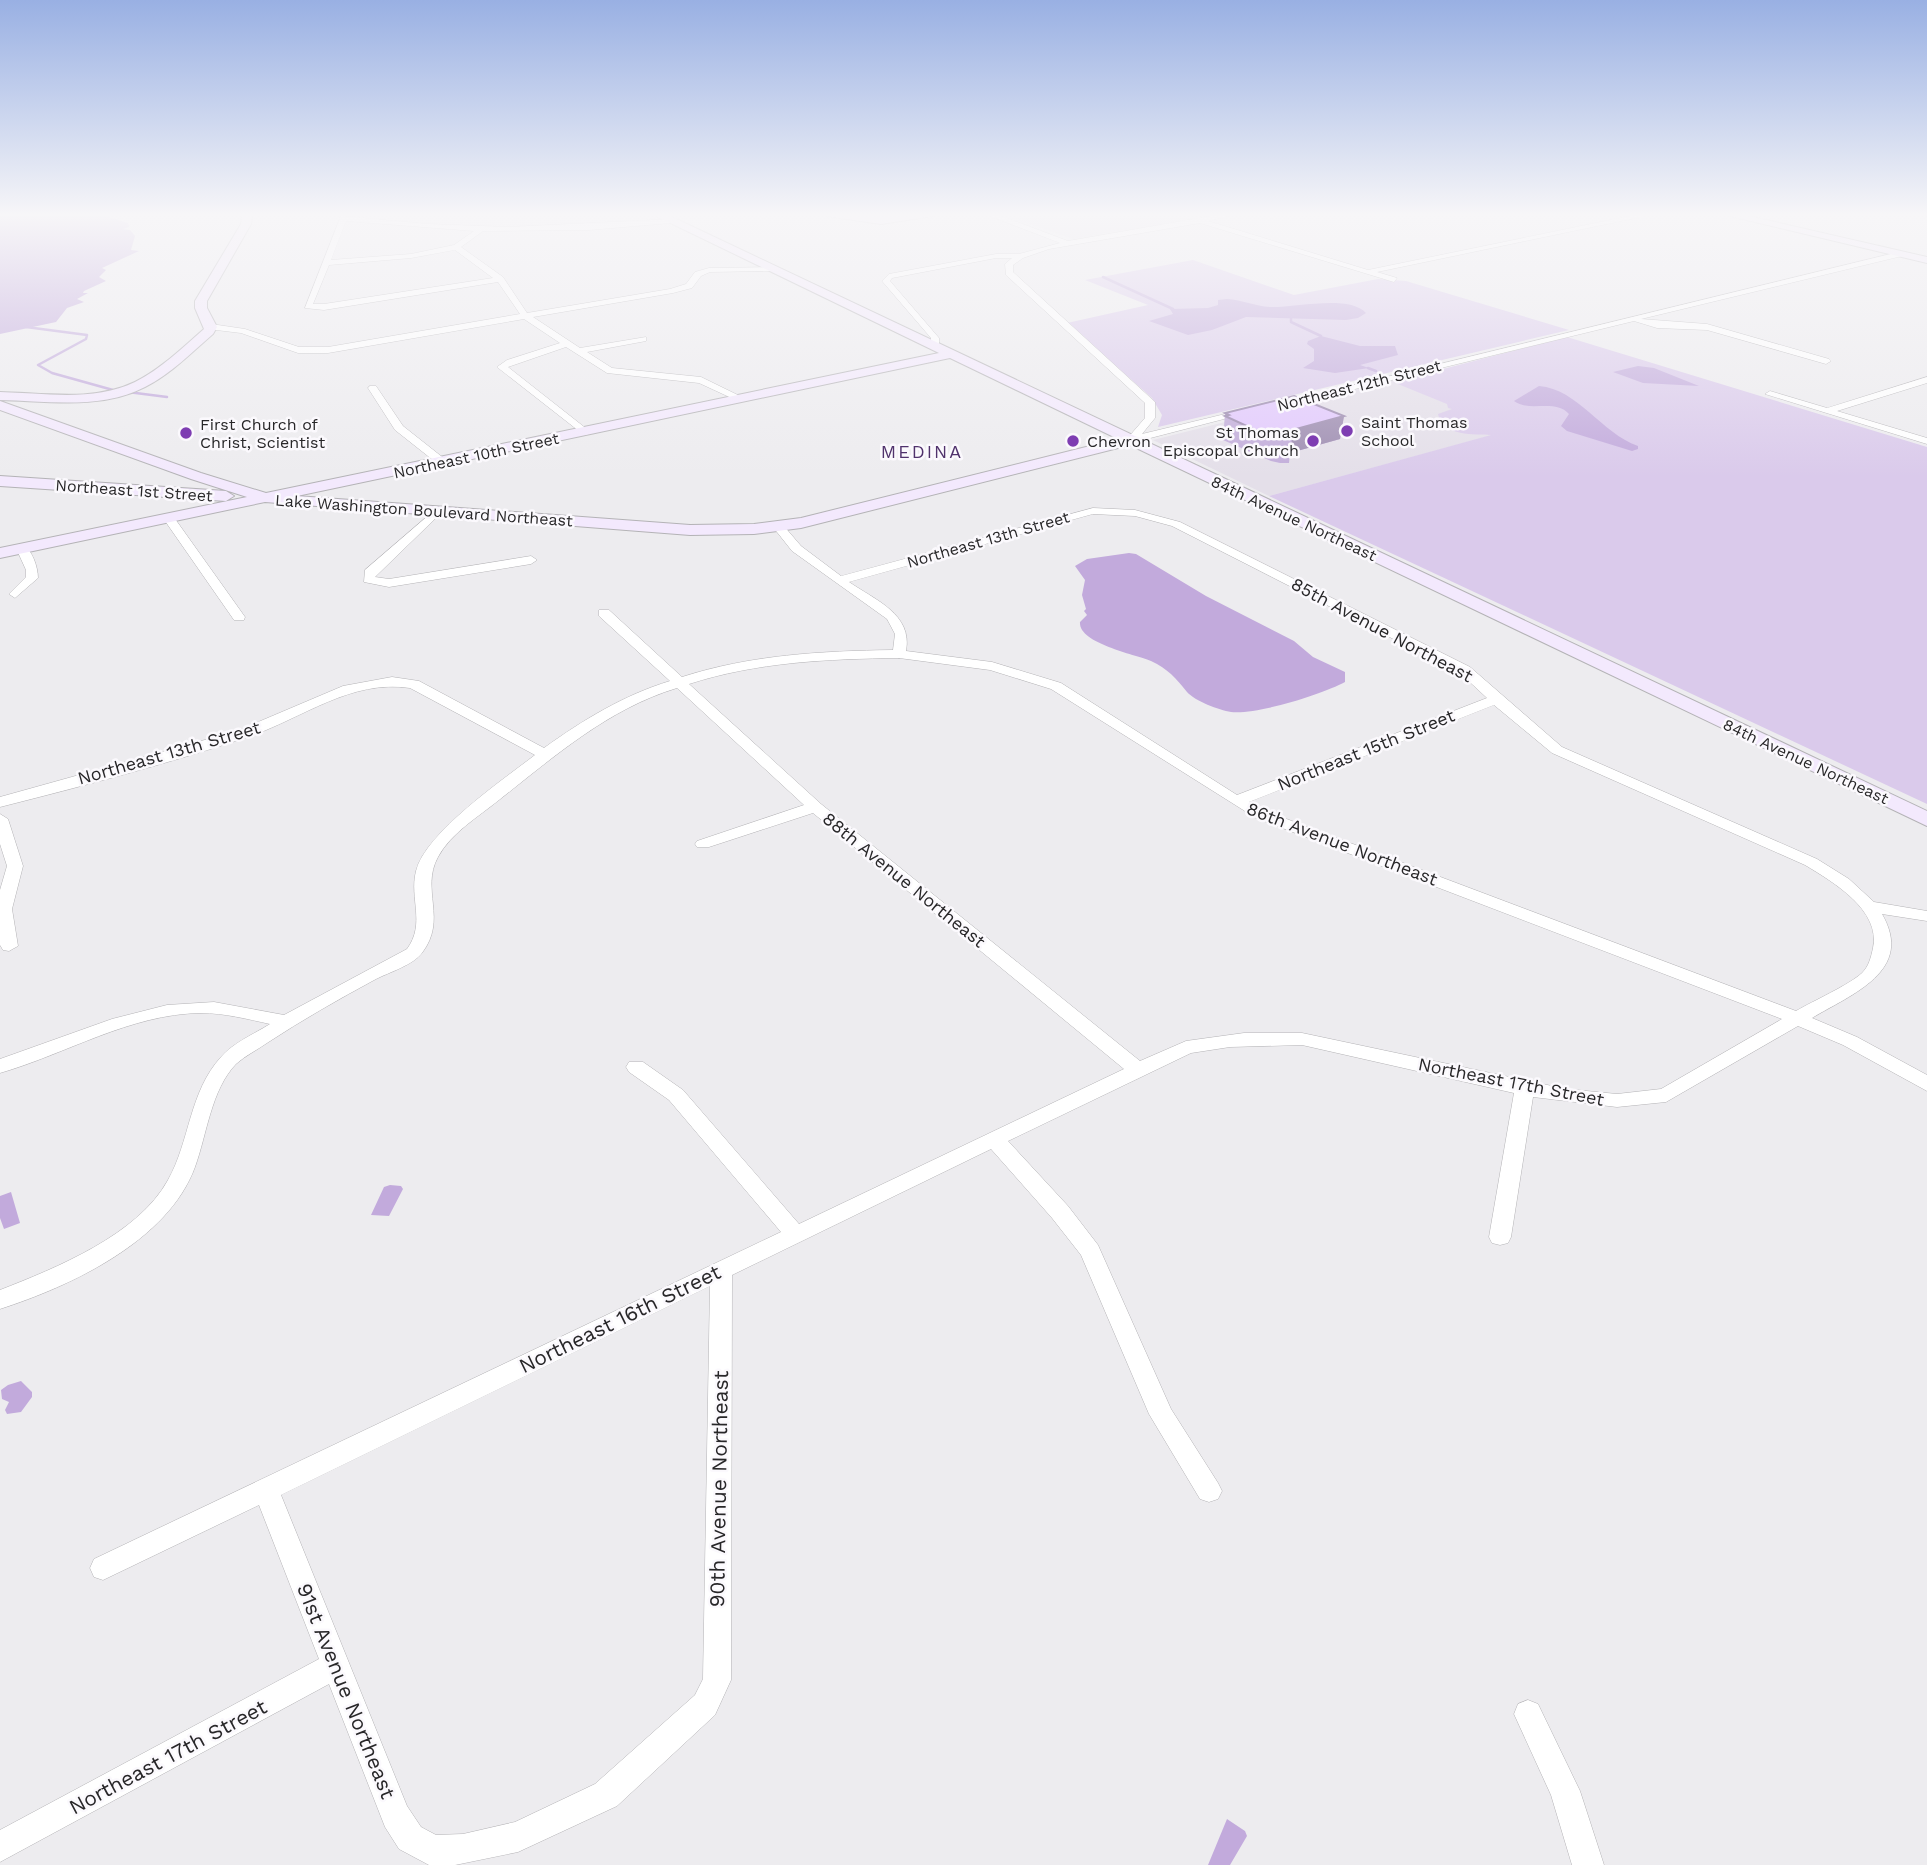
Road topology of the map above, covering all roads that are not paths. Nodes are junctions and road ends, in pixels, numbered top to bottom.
1 (201, 303) edge
2 (307, 303) edge
3 (349, 303) edge
4 (516, 303) edge
5 (600, 303) edge
6 (843, 303) edge
7 (905, 303) edge
8 (1042, 303) edge
9 (1697, 303) edge
10 (524, 316) junction
11 (1631, 319) junction
12 (211, 327) junction
13 (643, 339) dead end
14 (565, 344) junction
15 (935, 346) junction
16 (577, 351) junction
17 (952, 354) junction
18 (1826, 361) dead end
19 (1927, 380) edge
20 (373, 388) dead end
21 (1770, 394) dead end
22 (2, 399) edge
23 (741, 399) junction
24 (1271, 406) edge
25 (1257, 410) edge
26 (1827, 411) junction
27 (1147, 424) junction
28 (1177, 429) junction
29 (584, 432) junction
30 (1131, 440) junction
31 (1927, 442) edge
32 (1076, 454) junction
33 (1160, 454) junction
34 (442, 462) junction
35 (196, 476) junction
36 (0, 481) edge
37 (168, 492) junction
38 (267, 498) junction
39 (436, 512) junction
40 (1135, 513) joint
41 (169, 517) junction
42 (779, 527) junction
43 (22, 548) junction
44 (0, 553) edge
45 (531, 560) dead end
46 (842, 580) junction
47 (15, 594) dead end
48 (604, 613) dead end
49 (239, 617) dead end
50 (900, 654) junction
51 (679, 683) junction
52 (1496, 699) junction
53 (544, 754) junction
54 (1236, 801) junction
55 (0, 802) edge
56 (814, 807) junction
57 (1927, 818) edge
58 (0, 819) edge
59 (704, 844) dead end
60 (1871, 907) junction
61 (1927, 916) edge
62 (9, 946) dead end
63 (1797, 1018) junction
64 (285, 1021) junction
65 (0, 1066) edge
66 (636, 1067) dead end
67 (1137, 1069) junction
68 (1927, 1084) edge
69 (1525, 1088) junction
70 (993, 1138) junction
71 (795, 1234) junction
72 (1500, 1237) dead end
73 (721, 1271) junction
74 (0, 1300) edge
75 (266, 1490) junction
76 (1209, 1491) dead end
77 (103, 1569) dead end
78 (335, 1666) junction
79 (1528, 1714) dead end
80 (0, 1847) edge
81 (463, 1849) joint
82 (1588, 1865) edge

1 - 12 main road
2 - 3 street
4 - 10 street
5 - 10 street
6 - 15 main road, 84th Avenue Northeast
7 - 15 street
8 - 27 street
9 - 11 street, Northeast 12th Street
10 - 12 street
10 - 14 street
11 - 18 street
11 - 24 street, Northeast 12th Street
12 - 22 main road
13 - 16 street
14 - 16 street
14 - 29 street
15 - 17 main road, 84th Avenue Northeast
16 - 23 street
17 - 23 main road, Northeast 10th Street
17 - 30 main road, 84th Avenue Northeast
19 - 26 street
20 - 34 street
21 - 26 street
22 - 35 main road, Lake Washington Boulevard Northeast
23 - 29 main road, Northeast 10th Street
25 - 28 street, Northeast 12th Street
26 - 31 street
27 - 28 street
27 - 30 street
28 - 30 street, Northeast 12th Street
29 - 34 main road, Northeast 10th Street
30 - 32 main road, Northeast 12th Street
30 - 33 main road, 84th Avenue Northeast
32 - 33 main road
32 - 42 main road, Northeast 12th Street
33 - 57 main road, 84th Avenue Northeast
34 - 38 main road, Northeast 10th Street
35 - 37 main road
35 - 38 main road, Lake Washington Boulevard Northeast
36 - 37 main road, Northeast 1st Street
37 - 38 main road, Northeast 1st Street
38 - 39 main road, Lake Washington Boulevard Northeast
38 - 41 main road, Northeast 10th Street
39 - 42 main road, Lake Washington Boulevard Northeast
39 - 45 street
40 - 46 street, Northeast 13th Street
40 - 52 street, 85th Avenue Northeast
41 - 43 main road, Northeast 10th Street
41 - 49 street
42 - 46 street
43 - 44 main road, Northeast 10th Street
43 - 47 street
46 - 50 street
48 - 51 street, 88th Avenue Northeast
50 - 51 street, 86th Avenue Northeast
50 - 54 street, 86th Avenue Northeast
51 - 53 street, 86th Avenue Northeast
51 - 56 street, 88th Avenue Northeast
52 - 54 street, Northeast 15th Street
52 - 60 street, 85th Avenue Northeast
53 - 55 street, Northeast 13th Street
53 - 64 street, 86th Avenue Northeast
54 - 63 street, 86th Avenue Northeast
56 - 59 street
56 - 67 street, 88th Avenue Northeast
58 - 62 street
60 - 61 street
60 - 63 street, Northeast 17th Street
63 - 68 street, 86th Avenue Northeast
63 - 69 street, Northeast 17th Street
64 - 65 street
64 - 74 street
66 - 71 street
67 - 69 street, Northeast 17th Street
67 - 70 street, Northeast 16th Street
69 - 72 street
70 - 71 street, Northeast 16th Street
70 - 76 street
71 - 73 street, Northeast 16th Street
73 - 75 street, Northeast 16th Street
73 - 81 street, 90th Avenue Northeast
75 - 77 street, Northeast 16th Street
75 - 78 street, 91st Avenue Northeast
78 - 80 street, Northeast 17th Street
78 - 81 street, 91st Avenue Northeast
79 - 82 street

